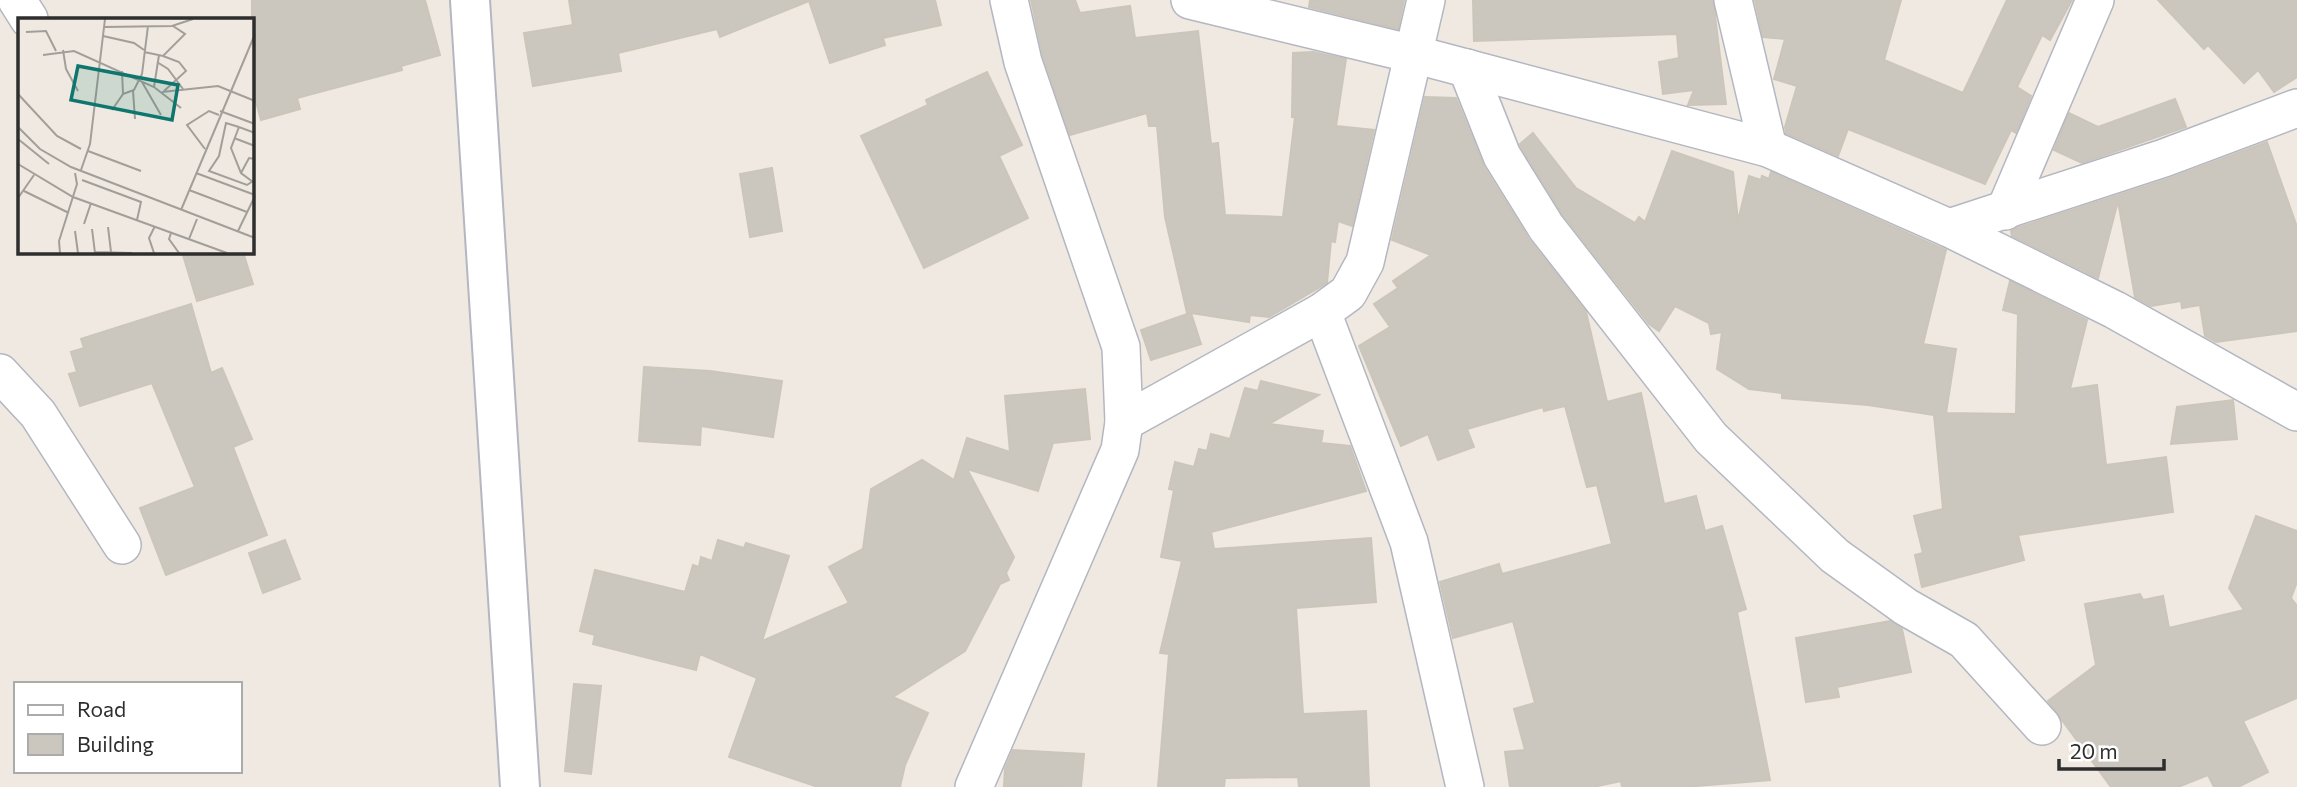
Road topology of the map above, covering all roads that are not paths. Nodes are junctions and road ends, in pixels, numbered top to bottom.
1 (17, 0) edge
2 (470, 0) edge
3 (1009, 0) edge
4 (1190, 0) edge
5 (1426, 0) edge
6 (1733, 0) edge
7 (2095, 0) edge
8 (28, 18) edge
9 (1413, 54) junction
10 (1467, 68) junction
11 (2297, 108) edge
12 (1768, 148) junction
13 (2004, 211) junction
14 (1949, 229) junction
15 (1322, 312) junction
16 (0, 373) edge
17 (2297, 412) edge
18 (1124, 422) junction
19 (122, 545) dead end
20 (2042, 726) dead end
21 (520, 787) edge
22 (974, 787) edge
23 (1465, 787) edge

1 - 8 street
2 - 21 street
3 - 18 street
4 - 9 street
5 - 9 street
6 - 12 street
7 - 13 street
9 - 10 street
9 - 15 street
10 - 12 street
10 - 20 street
11 - 13 street
12 - 14 street
13 - 14 street
14 - 17 street
15 - 18 street
15 - 23 street
16 - 19 street
18 - 22 street

